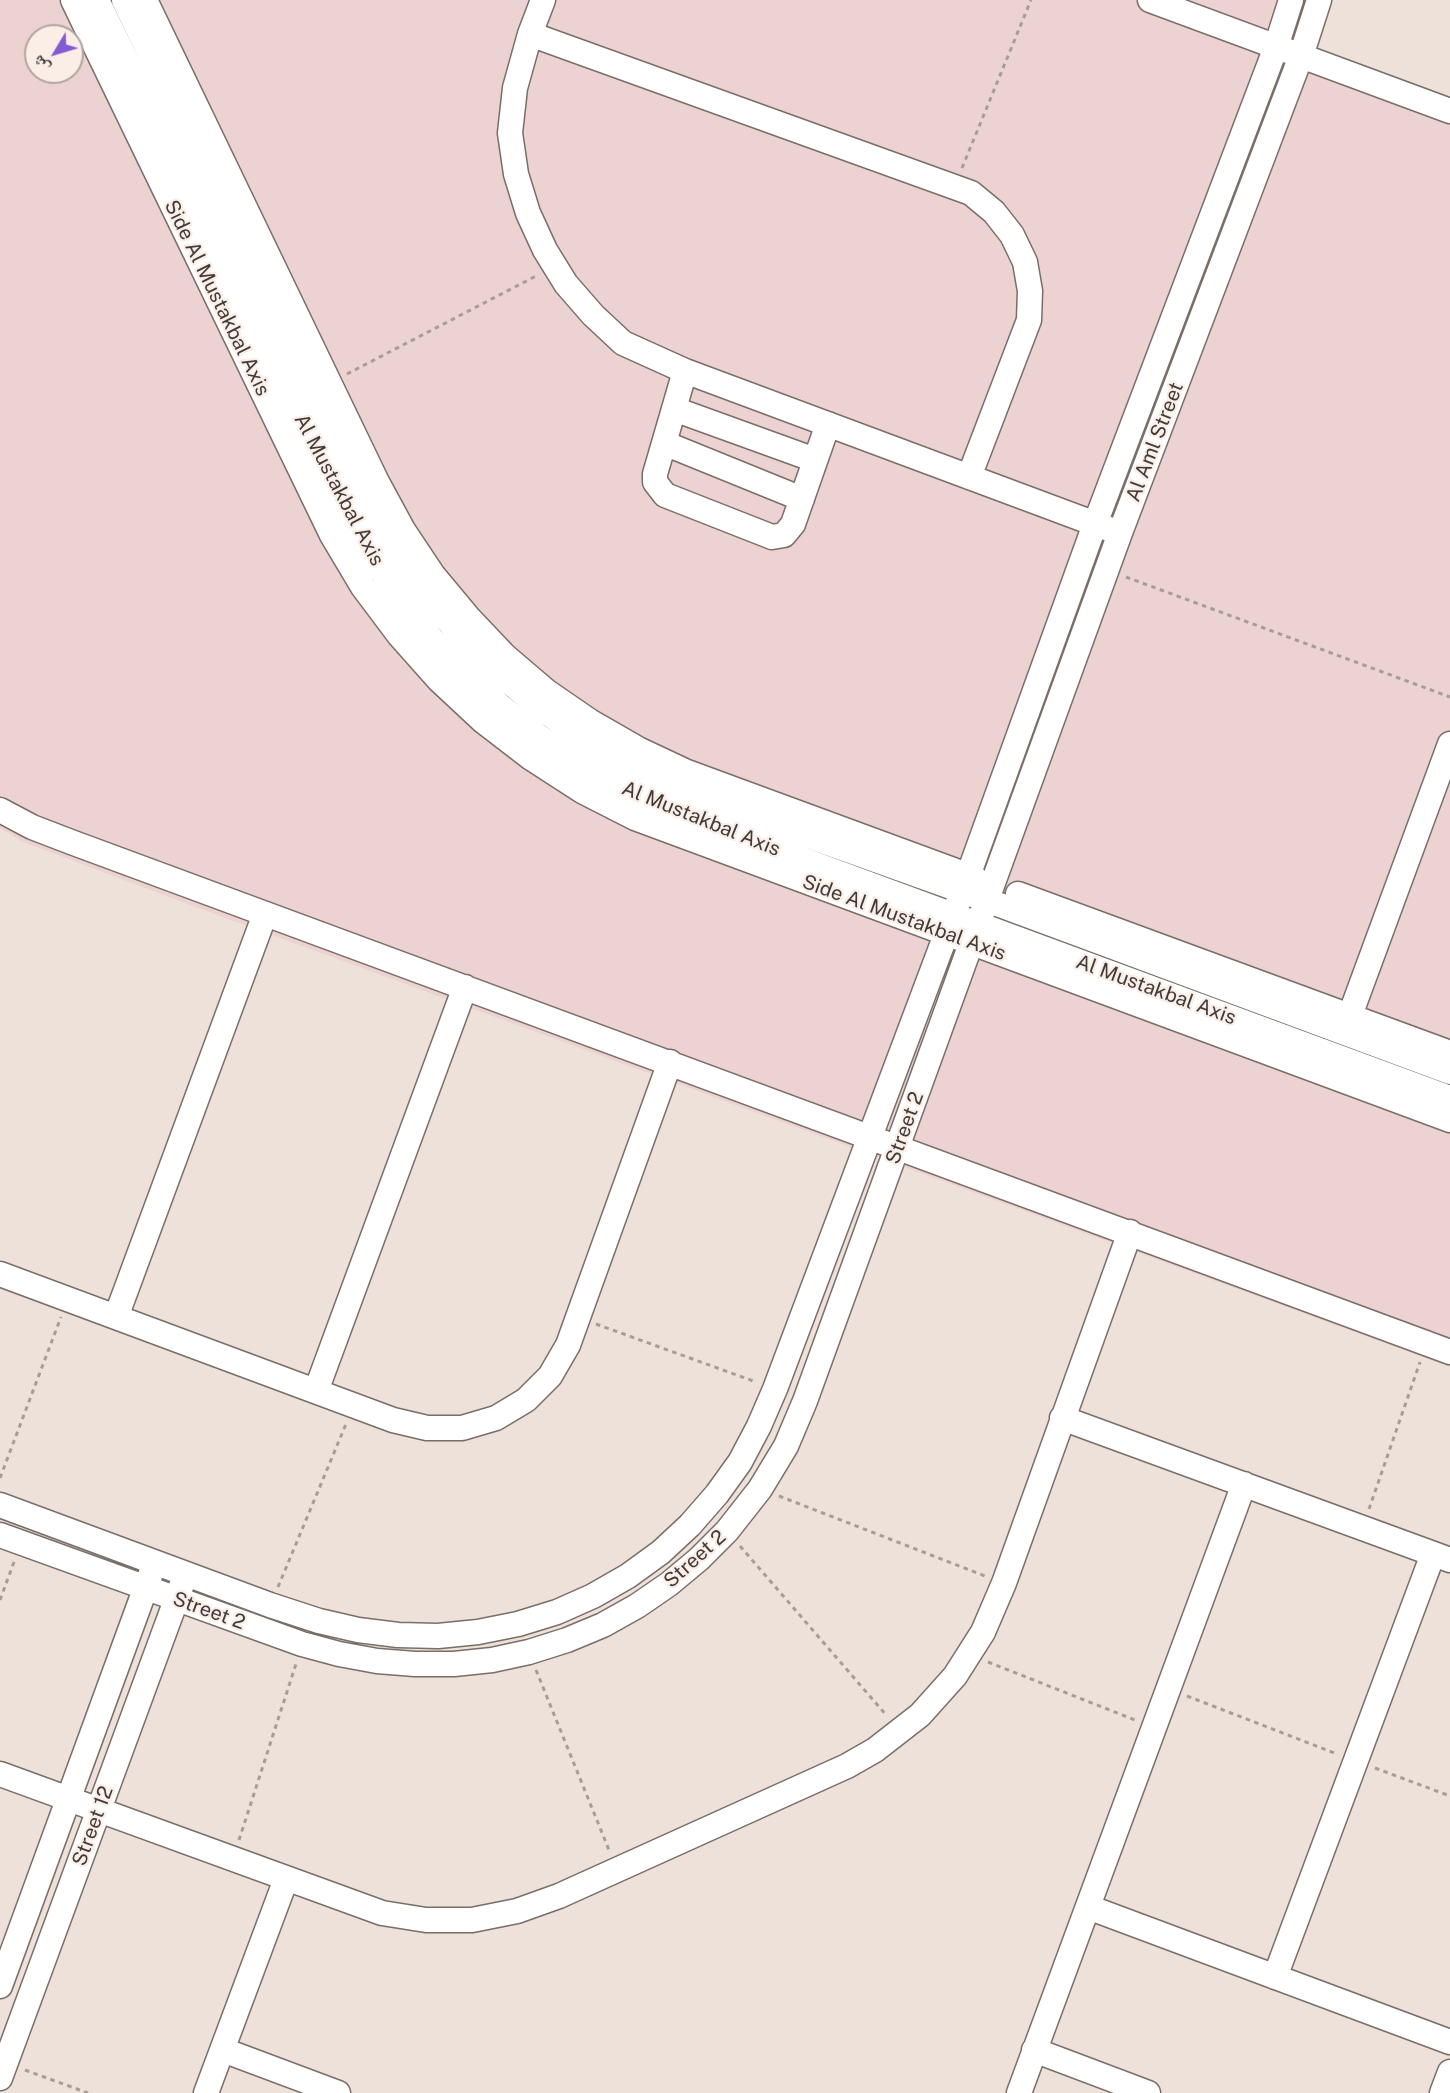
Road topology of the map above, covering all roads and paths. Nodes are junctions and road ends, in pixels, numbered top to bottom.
1 (73, 0) edge
2 (97, 0) edge
3 (124, 0) edge
4 (145, 0) edge
5 (543, 0) edge
6 (1031, 0) edge
7 (1150, 0) edge
8 (1291, 0) edge
9 (1319, 0) edge
10 (530, 34) junction
11 (1276, 47) junction
12 (1301, 56) junction
13 (1450, 111) edge
14 (955, 187) junction
15 (555, 266) junction
16 (685, 371) junction
17 (329, 383) junction
18 (674, 409) junction
19 (828, 424) junction
20 (664, 443) junction
21 (815, 460) junction
22 (969, 477) junction
23 (802, 499) junction
24 (1095, 524) junction
25 (1120, 533) junction
26 (1107, 570) junction
27 (1450, 698) edge
28 (1450, 744) edge
29 (0, 810) edge
30 (965, 883) junction
31 (991, 893) junction
32 (265, 914) junction
33 (950, 924) junction
34 (976, 934) junction
35 (465, 987) junction
36 (1347, 1024) junction
37 (1450, 1053) edge
38 (670, 1062) junction
39 (1450, 1072) edge
40 (1450, 1098) edge
41 (1450, 1120) edge
42 (870, 1136) junction
43 (898, 1146) junction
44 (1130, 1232) junction
45 (0, 1274) edge
46 (68, 1299) junction
47 (116, 1317) junction
48 (578, 1317) junction
49 (1426, 1343) junction
50 (1450, 1352) edge
51 (775, 1389) junction
52 (316, 1391) junction
53 (354, 1405) junction
54 (1062, 1418) junction
55 (0, 1478) edge
56 (1244, 1484) junction
57 (760, 1489) junction
58 (0, 1505) edge
59 (1362, 1528) junction
60 (727, 1531) junction
61 (11, 1538) edge
62 (1442, 1557) edge
63 (155, 1563) junction
64 (186, 1574) junction
65 (1004, 1583) junction
66 (146, 1588) junction
67 (176, 1599) junction
68 (0, 1600) edge
69 (270, 1605) junction
70 (302, 1644) junction
71 (529, 1652) junction
72 (970, 1655) junction
73 (1168, 1689) junction
74 (1154, 1728) junction
75 (901, 1731) junction
76 (1356, 1761) junction
77 (0, 1774) edge
78 (1450, 1796) edge
79 (69, 1799) junction
80 (98, 1810) junction
81 (233, 1859) junction
82 (617, 1870) junction
83 (286, 1879) junction
84 (1088, 1907) junction
85 (1275, 1977) junction
86 (0, 1986) edge
87 (1450, 2042) edge
88 (223, 2050) junction
89 (1034, 2050) junction
90 (3, 2070) edge
91 (1450, 2072) edge
92 (88, 2093) edge
93 (206, 2093) edge
94 (338, 2093) edge
95 (1018, 2093) edge
96 (1148, 2093) edge
97 (1442, 2093) edge

1 - 33 street, Side Al Mustakbal Axis
2 - 33 street, Al Mustakbal Axis
3 - 30 street, Al Mustakbal Axis
4 - 17 street
5 - 10 street
6 - 14 path
7 - 11 street
8 - 11 street, Al Aml Street
9 - 12 street, Al Aml Street
10 - 14 street
10 - 15 street
11 - 12 street
11 - 24 street, Al Aml Street
12 - 13 street
12 - 25 street, Al Aml Street
14 - 22 street
15 - 16 street
15 - 17 path
16 - 18 street
16 - 19 street
17 - 30 street
18 - 20 street
18 - 21 street
19 - 21 street
19 - 22 street
20 - 23 street
20 - 23 street
21 - 23 street
22 - 24 street
24 - 25 street
24 - 30 street, Al Aml Street
25 - 26 street, Al Aml Street
26 - 27 path
26 - 31 street, Al Aml Street
28 - 36 street
29 - 32 street
30 - 31 street
30 - 33 street, Street 2
31 - 34 street, Street 2
31 - 36 street
32 - 35 street
32 - 47 street
33 - 34 street, Al Mustakbal Axis
33 - 42 street, Street 2
34 - 40 street, Al Mustakbal Axis
34 - 41 street, Side Al Mustakbal Axis
34 - 43 street, Street 2
35 - 38 street
35 - 52 street
36 - 37 street
36 - 39 street
38 - 42 street
38 - 48 street
42 - 43 street
42 - 51 street, Street 2
43 - 44 street
43 - 57 street, Street 2
44 - 49 street
44 - 54 street
45 - 46 street
46 - 47 street
46 - 55 path
47 - 52 street
48 - 51 path
48 - 53 street
49 - 50 street
49 - 59 path
51 - 69 street, Street 2
52 - 53 street
53 - 69 path
54 - 56 street
54 - 65 street
56 - 59 street
56 - 73 street
57 - 60 street, Street 2
57 - 65 path
58 - 63 street, Street 2
59 - 62 street
60 - 71 street, Street 2
60 - 75 path
61 - 66 street, Street 2
61 - 68 path
62 - 76 street
63 - 64 street, Street 2
63 - 66 street, Street 12
64 - 67 street, Street 12
64 - 69 street, Street 2
65 - 72 street
66 - 67 street, Street 2
66 - 79 street, Street 12
67 - 70 street, Street 2
67 - 80 street, Street 12
70 - 71 street, Street 2
70 - 81 path
71 - 82 path
72 - 74 path
72 - 75 street
73 - 74 street
73 - 76 path
74 - 84 street
75 - 82 street
76 - 78 path
76 - 85 street
77 - 79 street
79 - 80 street
79 - 86 street, Street 12
80 - 81 street
80 - 90 street, Street 12
81 - 83 street
82 - 83 street
83 - 88 street
84 - 85 street
84 - 89 street
85 - 87 street
88 - 93 street
88 - 94 street
89 - 95 street
89 - 96 street
90 - 92 path
91 - 97 street

